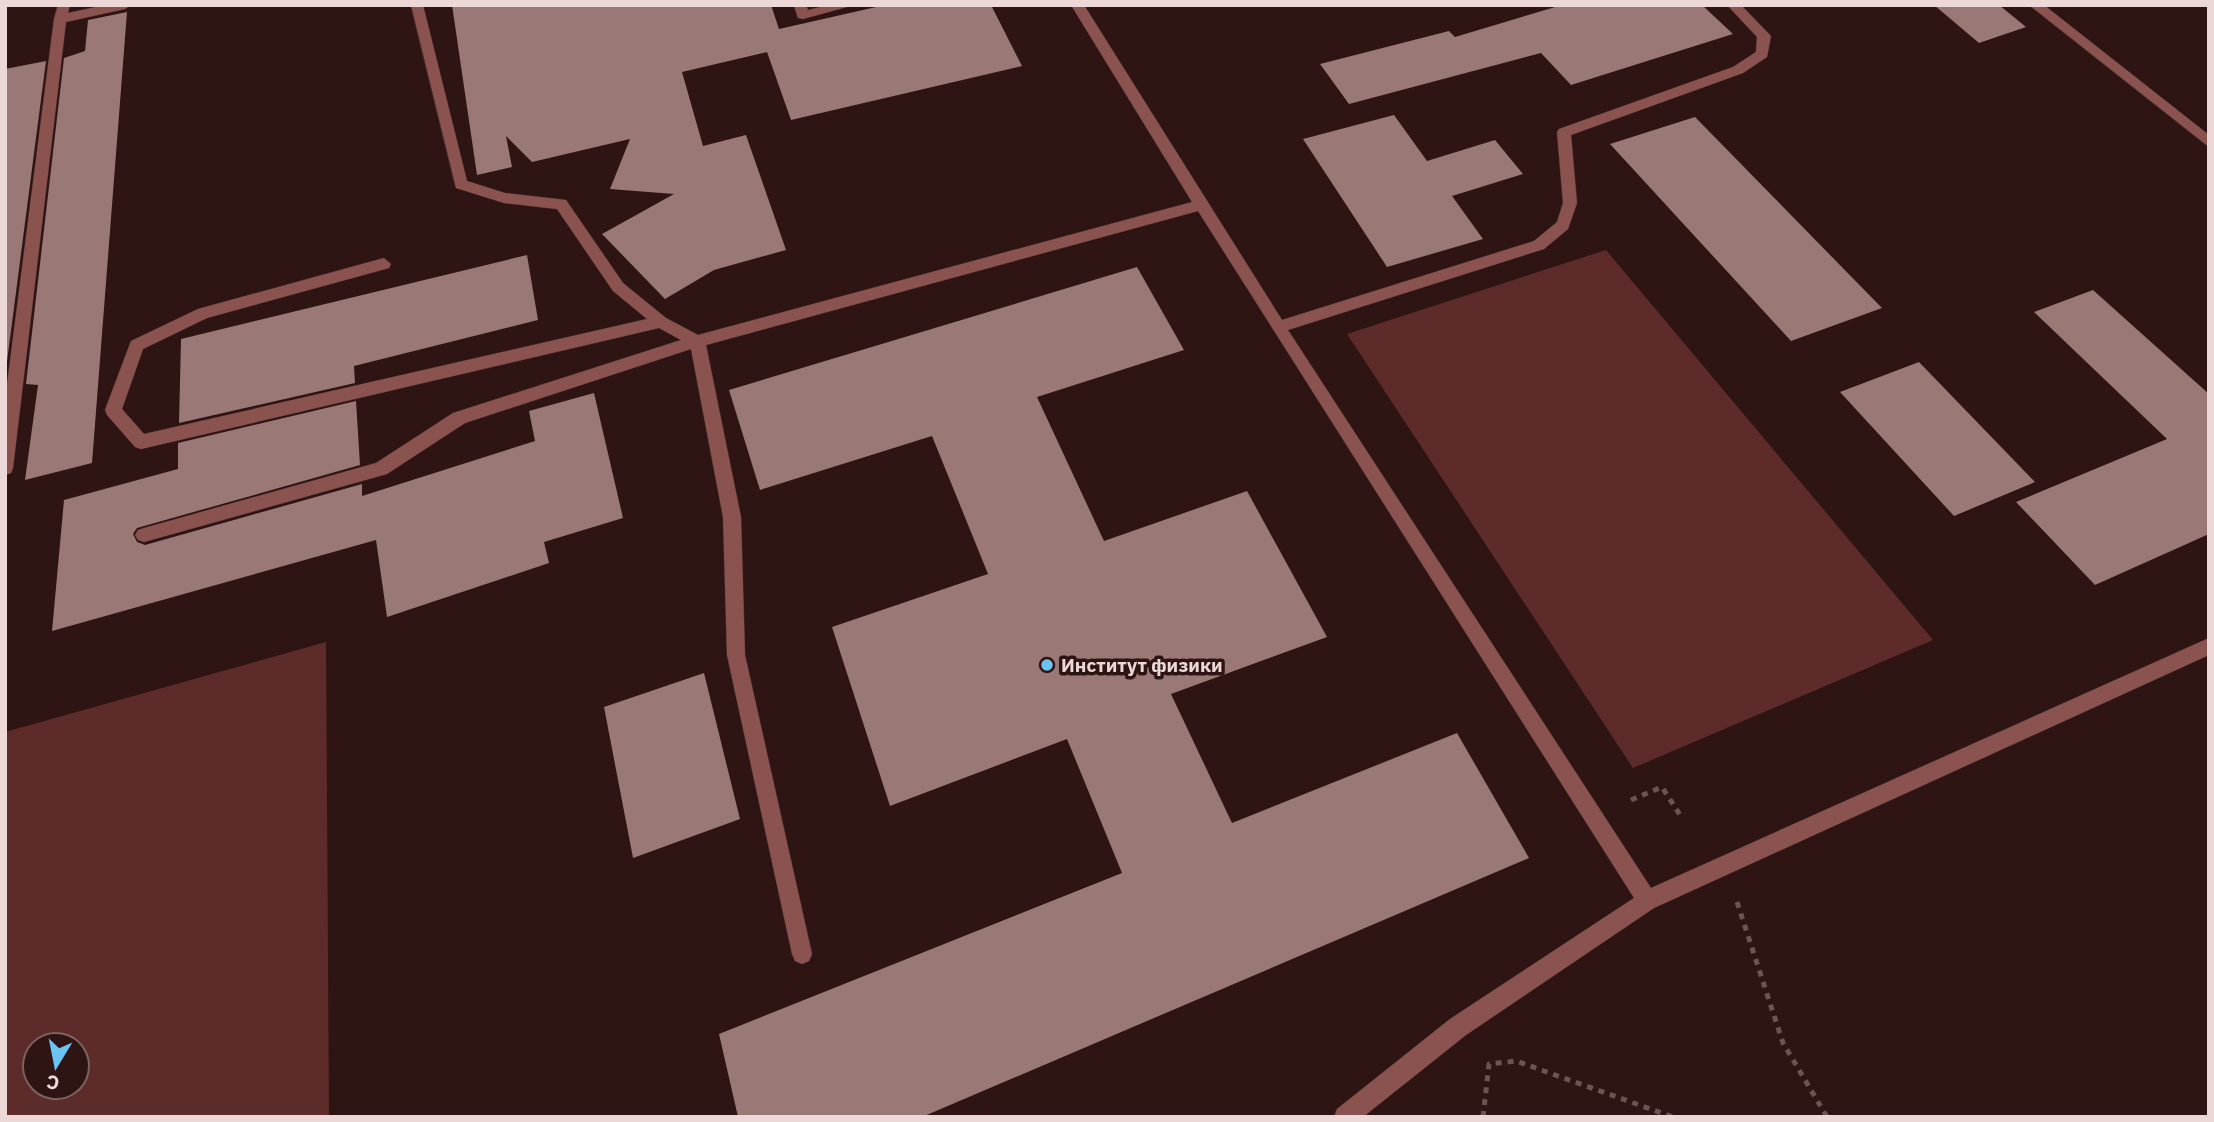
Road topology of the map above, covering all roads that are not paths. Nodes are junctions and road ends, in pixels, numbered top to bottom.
1 (125, 5) edge
2 (418, 5) edge
3 (800, 5) edge
4 (848, 5) edge
5 (1077, 5) edge
6 (1733, 5) edge
7 (2035, 5) edge
8 (62, 12) edge
9 (2209, 142) edge
10 (1203, 204) junction
11 (384, 264) dead end
12 (661, 323) junction
13 (1278, 327) junction
14 (697, 341) junction
15 (5, 468) edge
16 (144, 534) dead end
17 (2209, 646) edge
18 (1647, 901) junction
19 (802, 954) dead end
20 (1345, 1117) edge

1 - 8 lane
2 - 12 lane
3 - 4 lane
5 - 10 lane
6 - 13 lane
7 - 9 lane
8 - 15 lane
10 - 13 lane
10 - 14 lane
11 - 12 lane
12 - 14 lane
13 - 18 lane
14 - 16 lane
14 - 19 lane
17 - 18 lane
18 - 20 lane

